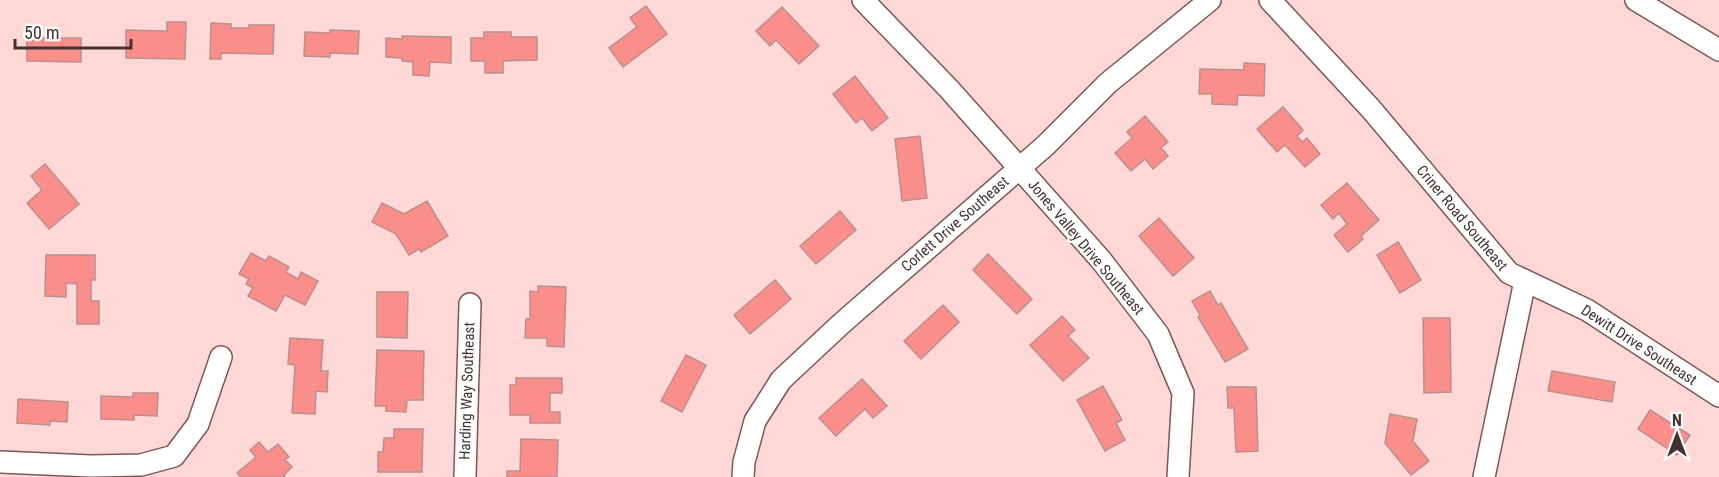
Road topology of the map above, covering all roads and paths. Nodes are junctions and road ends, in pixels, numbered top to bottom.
1 (863, 0) edge
2 (1210, 0) edge
3 (1270, 0) edge
4 (1636, 0) edge
5 (1719, 50) edge
6 (1019, 168) junction
7 (1525, 281) junction
8 (470, 304) dead end
9 (221, 357) dead end
10 (1719, 396) edge
11 (0, 462) edge
12 (465, 477) edge
13 (743, 477) edge
14 (1178, 477) edge
15 (1484, 477) edge

1 - 6 street, Jones Valley Drive Southeast
2 - 6 street, Corlett Drive Southeast
3 - 7 street, Criner Road Southeast
4 - 5 street
6 - 13 street, Corlett Drive Southeast
6 - 14 street, Jones Valley Drive Southeast
7 - 10 street, Dewitt Drive Southeast
7 - 15 street
8 - 12 street, Harding Way Southeast
9 - 11 street

